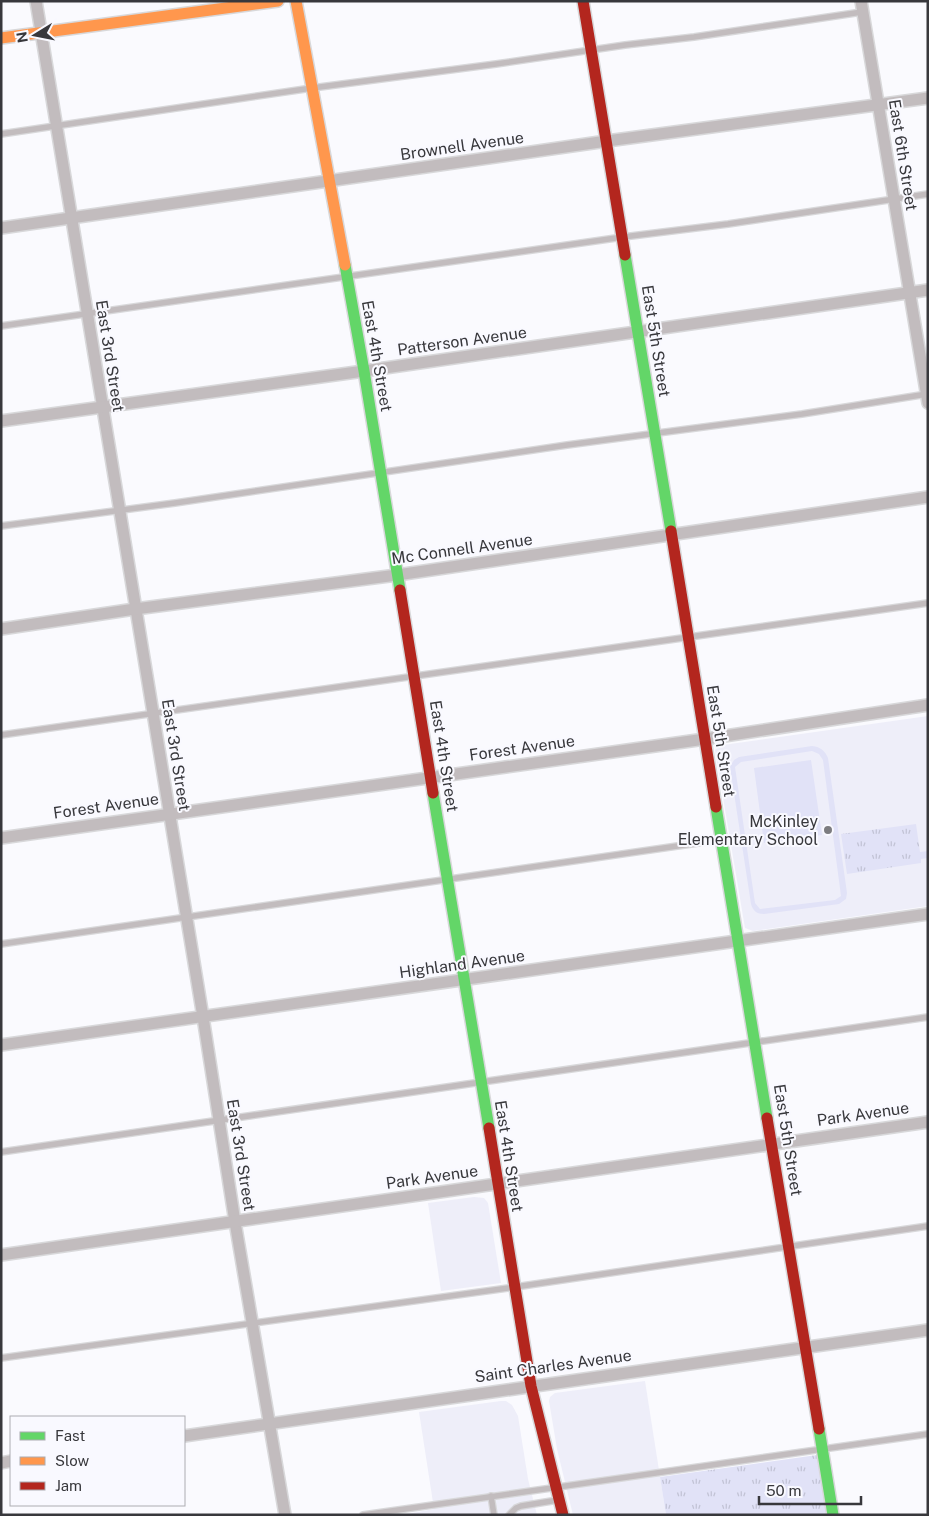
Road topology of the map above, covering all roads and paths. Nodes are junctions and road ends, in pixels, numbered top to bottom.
1 (36, 1) edge
2 (278, 1) edge
3 (296, 1) edge
4 (583, 1) edge
5 (862, 6) edge
6 (41, 32) junction
7 (1, 38) edge
8 (591, 50) junction
9 (312, 88) junction
10 (928, 98) edge
11 (878, 105) junction
12 (56, 127) junction
13 (1, 134) edge
14 (607, 141) junction
15 (329, 182) junction
16 (928, 194) edge
17 (894, 199) junction
18 (71, 218) junction
19 (1, 228) edge
20 (623, 237) junction
21 (347, 277) junction
22 (928, 290) edge
23 (909, 293) junction
24 (87, 314) junction
25 (1, 326) edge
26 (638, 332) junction
27 (364, 371) junction
28 (927, 397) edge
29 (102, 406) junction
30 (1, 421) edge
31 (655, 434) junction
32 (381, 472) junction
33 (928, 497) edge
34 (119, 510) junction
35 (1, 526) edge
36 (670, 535) junction
37 (397, 575) junction
38 (928, 603) edge
39 (136, 609) junction
40 (1, 629) edge
41 (688, 638) junction
42 (414, 676) junction
43 (928, 705) edge
44 (152, 714) junction
45 (1, 735) edge
46 (705, 739) junction
47 (430, 777) junction
48 (169, 814) junction
49 (1, 838) edge
50 (721, 840) junction
51 (448, 879) junction
52 (928, 914) edge
53 (186, 916) junction
54 (738, 942) junction
55 (1, 944) edge
56 (464, 980) junction
57 (203, 1017) junction
58 (928, 1017) edge
59 (755, 1042) junction
60 (1, 1045) edge
61 (481, 1082) junction
62 (219, 1120) junction
63 (928, 1122) edge
64 (772, 1144) junction
65 (1, 1152) edge
66 (498, 1184) junction
67 (235, 1222) junction
68 (928, 1226) edge
69 (789, 1246) junction
70 (1, 1255) edge
71 (514, 1287) junction
72 (253, 1323) junction
73 (928, 1330) edge
74 (805, 1347) junction
75 (1, 1358) edge
76 (531, 1386) junction
77 (270, 1423) junction
78 (928, 1434) edge
79 (185, 1436) edge
80 (822, 1449) junction
81 (556, 1487) junction
82 (491, 1496) junction
83 (560, 1500) junction
84 (285, 1515) edge
85 (363, 1515) edge
86 (494, 1515) edge
87 (509, 1515) edge
88 (563, 1515) edge
89 (833, 1515) edge

1 - 6 street, East 3rd Street
2 - 6 street
3 - 9 street, East 4th Street
4 - 8 street, East 5th Street
5 - 8 lane
5 - 11 street, East 6th Street
6 - 7 street
6 - 12 street, East 3rd Street
8 - 9 lane
8 - 14 street, East 5th Street
9 - 12 lane
9 - 15 street, East 4th Street
10 - 11 street, Brownell Avenue
11 - 14 street, Brownell Avenue
11 - 17 street, East 6th Street
12 - 13 lane
12 - 18 street, East 3rd Street
14 - 15 street, Brownell Avenue
14 - 20 street, East 5th Street
15 - 18 street, Brownell Avenue
15 - 21 street, East 4th Street
16 - 17 lane
17 - 20 lane
17 - 23 street, East 6th Street
18 - 19 street, Brownell Avenue
18 - 24 street, East 3rd Street
20 - 21 lane
20 - 26 street, East 5th Street
21 - 24 lane
21 - 27 street, East 4th Street
22 - 23 street, Patterson Avenue
23 - 26 street, Patterson Avenue
23 - 28 street, East 6th Street
24 - 25 lane
24 - 29 street, East 3rd Street
26 - 27 street, Patterson Avenue
26 - 31 street, East 5th Street
27 - 29 street, Patterson Avenue
27 - 32 street, East 4th Street
28 - 31 lane
29 - 30 street, Patterson Avenue
29 - 34 street, East 3rd Street
31 - 32 lane
31 - 36 street, East 5th Street
32 - 34 lane
32 - 37 street, East 4th Street
33 - 36 street, Mc Connell Avenue
34 - 35 lane
34 - 39 street, East 3rd Street
36 - 37 street, Mc Connell Avenue
36 - 41 street, East 5th Street
37 - 39 street, Mc Connell Avenue
37 - 42 street, East 4th Street
38 - 41 lane
39 - 40 street, Mc Connell Avenue
39 - 44 street, East 3rd Street
41 - 42 lane
41 - 46 street, East 5th Street
42 - 44 lane
42 - 47 street, East 4th Street
43 - 46 street, Forest Avenue
44 - 45 lane
44 - 48 street, East 3rd Street
46 - 47 street, Forest Avenue
46 - 50 street, East 5th Street
47 - 48 street, Forest Avenue
47 - 51 street, East 4th Street
48 - 49 street, Forest Avenue
48 - 53 street, East 3rd Street
50 - 51 lane
50 - 54 street, East 5th Street
51 - 53 lane
51 - 56 street, East 4th Street
52 - 54 street, Highland Avenue
53 - 55 lane
53 - 57 street, East 3rd Street
54 - 56 street, Highland Avenue
54 - 59 street, East 5th Street
56 - 57 street, Highland Avenue
56 - 61 street, East 4th Street
57 - 60 street, Highland Avenue
57 - 62 street, East 3rd Street
58 - 59 lane
59 - 61 lane
59 - 64 street, East 5th Street
61 - 62 lane
61 - 66 street, East 4th Street
62 - 65 lane
62 - 67 street, East 3rd Street
63 - 64 street, Park Avenue
64 - 66 street, Park Avenue
64 - 69 street, East 5th Street
66 - 67 street, Park Avenue
66 - 71 street, East 4th Street
67 - 70 street, Park Avenue
67 - 72 street, East 3rd Street
68 - 69 lane
69 - 71 lane
69 - 74 street, East 5th Street
71 - 72 lane
71 - 76 street, East 4th Street
72 - 75 lane
72 - 77 street, East 3rd Street
73 - 74 street, Saint Charles Avenue
74 - 76 street, Saint Charles Avenue
74 - 80 street, East 5th Street
76 - 77 street, Saint Charles Avenue
76 - 81 street, East 4th Street
77 - 79 street, Saint Charles Avenue
77 - 84 street, East 3rd Street
78 - 80 lane
80 - 81 lane
80 - 89 street, East 5th Street
81 - 82 lane
81 - 83 street, East 4th Street
82 - 85 lane
82 - 86 lane
83 - 87 lane
83 - 88 street, East 4th Street

